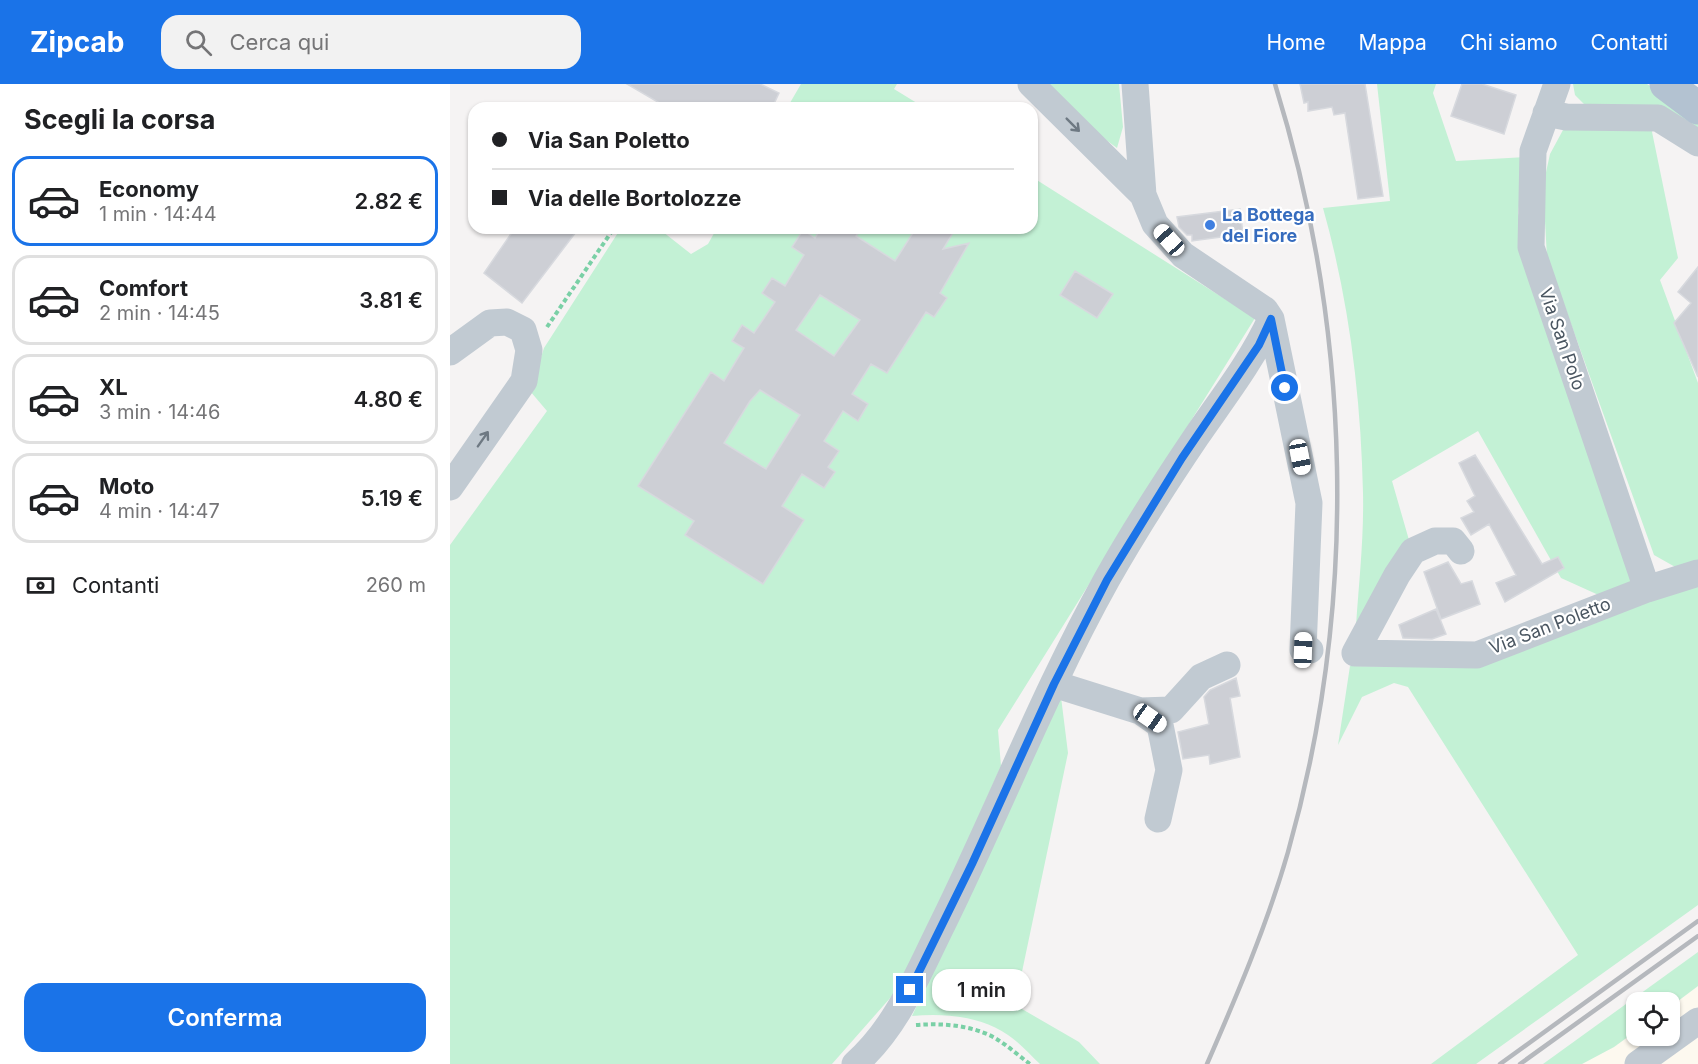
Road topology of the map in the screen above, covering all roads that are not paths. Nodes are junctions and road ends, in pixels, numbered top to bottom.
1 (1031, 84) edge
2 (1135, 84) edge
3 (1557, 84) edge
4 (1668, 85) edge
5 (1698, 108) edge
6 (1546, 113) junction
7 (1698, 142) edge
8 (1143, 195) junction
9 (1271, 319) junction
10 (450, 352) edge
11 (450, 487) edge
12 (1461, 551) dead end
13 (1698, 573) edge
14 (1647, 589) junction
15 (1310, 650) dead end
16 (1227, 665) dead end
17 (1054, 684) junction
18 (1140, 711) junction
19 (1158, 819) dead end
20 (1698, 1021) edge
21 (855, 1064) edge
22 (1638, 1064) edge

1 -> 8 street
2 - 8 street
3 - 6 street, Via San Polo
4 - 5 main road
6 - 7 street
6 - 14 street, Via San Polo
8 - 9 street
9 - 15 street
9 - 17 street
11 -> 10 street
12 - 14 street, Via San Poletto
13 - 14 street, Via San Poletto
16 - 18 street
17 - 18 street
17 - 21 street
18 - 19 street
20 - 22 street

